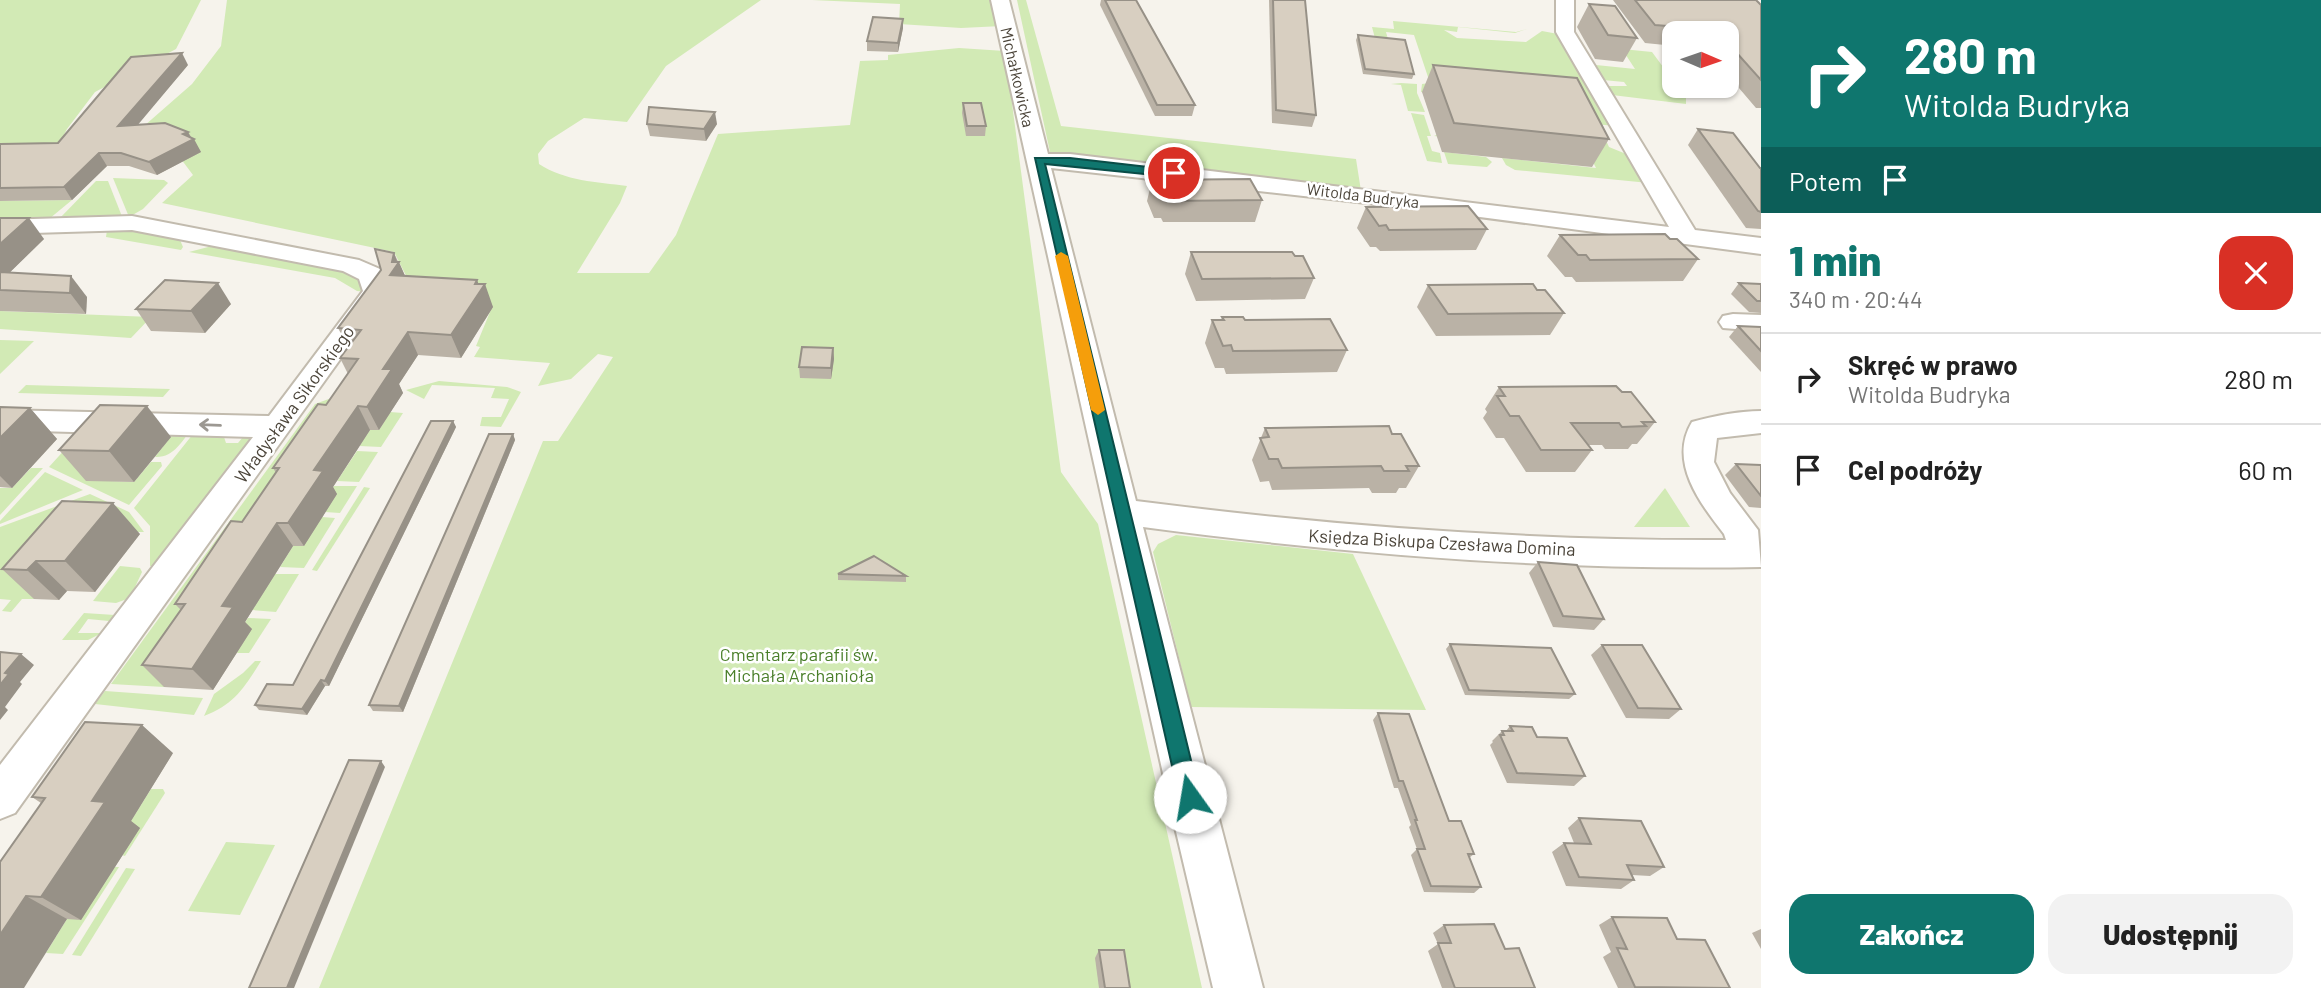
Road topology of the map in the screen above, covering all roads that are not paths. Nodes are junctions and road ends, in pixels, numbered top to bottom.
1 (1000, 0) edge
2 (1565, 0) edge
3 (1037, 157) junction
4 (0, 227) edge
5 (1687, 237) junction
6 (1761, 246) edge
7 (1733, 322) dead end
8 (1761, 323) edge
9 (0, 420) edge
10 (1761, 422) edge
11 (278, 427) junction
12 (1124, 512) junction
13 (1753, 554) edge
14 (0, 799) edge
15 (1238, 988) edge

1 - 3 street, Michałkowicka
2 - 5 street
3 - 5 street, Witolda Budryka
3 - 12 street, Michałkowicka
4 - 11 street, Władysława Sikorskiego
5 - 6 street, Witolda Budryka
7 - 8 street
11 -> 9 street
10 - 13 street
11 - 14 street, Władysława Sikorskiego
12 - 13 street, Księdza Biskupa Czesława Domina
12 - 15 street, Michałkowicka

